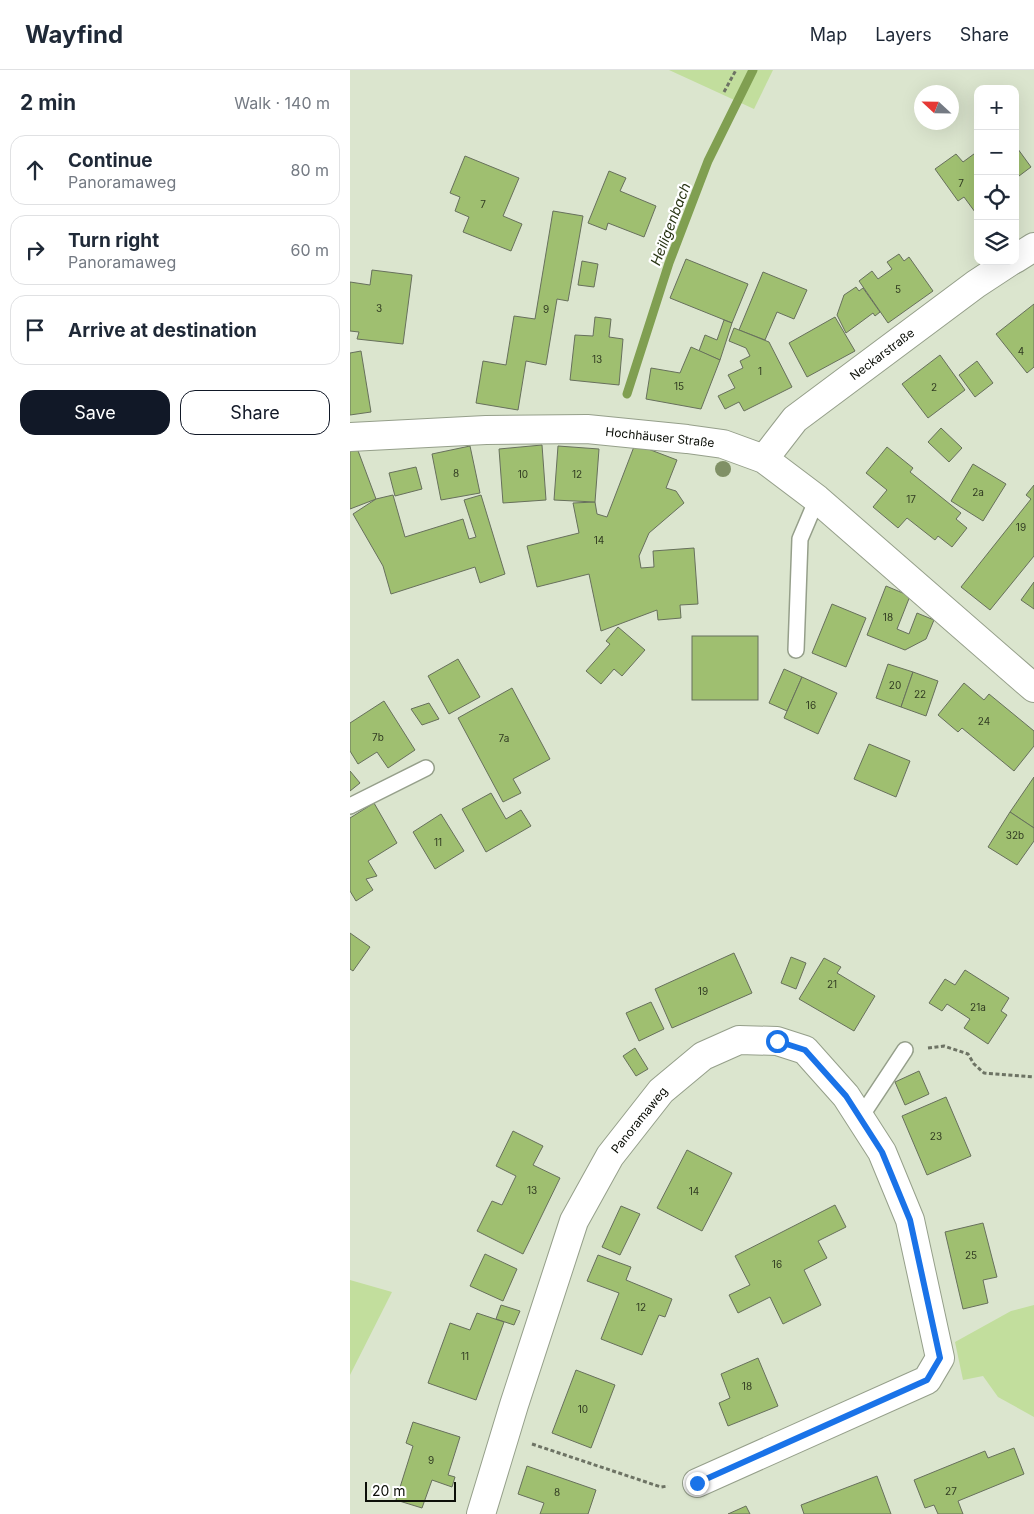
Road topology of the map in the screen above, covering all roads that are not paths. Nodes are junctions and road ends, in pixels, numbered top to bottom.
1 (1034, 247) edge
2 (1019, 256) edge
3 (1005, 265) edge
4 (350, 437) edge
5 (764, 459) junction
6 (818, 499) junction
7 (796, 650) dead end
8 (1034, 688) edge
9 (426, 768) dead end
10 (350, 806) edge
11 (905, 1050) road end
12 (860, 1118) junction
13 (697, 1483) road end
14 (482, 1514) edge

1 - 2 street
3 - 5 street, Neckarstraße
4 - 5 street, Hochhäuser Straße
5 - 6 street, Hochhäuser Straße
6 - 7 lane
6 - 8 street, Hochhäuser Straße
9 - 10 lane
11 - 12 lane
12 - 13 street, Panoramaweg
12 - 14 street, Panoramaweg

